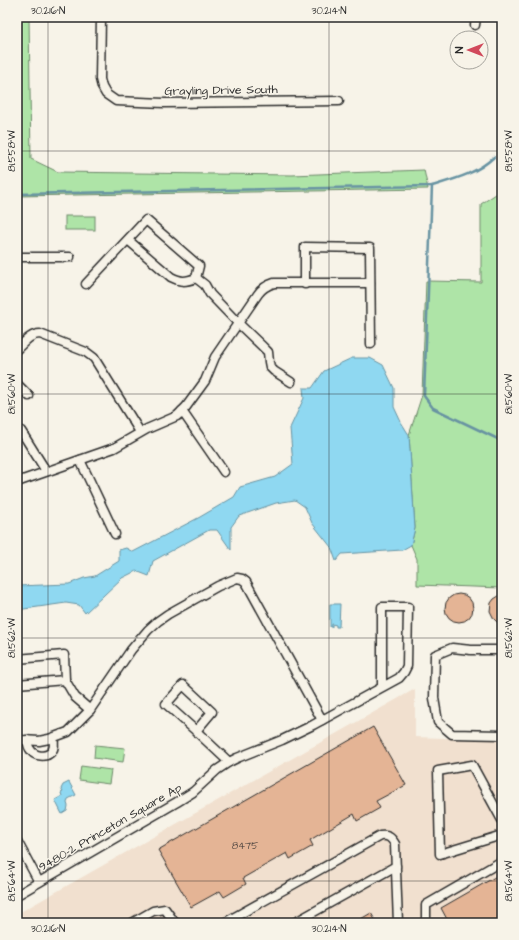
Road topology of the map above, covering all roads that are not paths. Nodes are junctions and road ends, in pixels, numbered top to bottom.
1 (101, 17) edge
2 (339, 101) dead end
3 (128, 240) junction
4 (17, 257) edge
5 (70, 257) dead end
6 (196, 278) junction
7 (370, 283) junction
8 (86, 284) dead end
9 (305, 284) junction
10 (238, 323) junction
11 (371, 344) dead end
12 (17, 349) edge
13 (292, 382) dead end
14 (17, 384) edge
15 (29, 396) dead end
16 (182, 411) junction
17 (22, 431) dead end
18 (140, 432) junction
19 (80, 460) junction
20 (46, 471) junction
21 (224, 472) dead end
22 (17, 482) edge
23 (115, 534) dead end
24 (502, 650) edge
25 (17, 659) edge
26 (65, 680) junction
27 (17, 684) edge
28 (382, 687) junction
29 (90, 710) junction
30 (322, 720) junction
31 (196, 730) junction
32 (502, 735) edge
33 (17, 738) edge
34 (53, 738) junction
35 (27, 740) junction
36 (229, 762) junction
37 (502, 820) edge
38 (502, 834) edge
39 (17, 841) edge
40 (21, 857) edge
41 (502, 861) edge
42 (396, 866) junction
43 (39, 882) junction
44 (17, 895) edge
45 (132, 923) edge
46 (175, 923) edge
47 (224, 923) edge
48 (294, 923) edge
49 (398, 923) edge
50 (426, 923) edge

1 - 2 street, Grayling Drive South
3 - 6 street
3 - 6 street
3 - 8 street
4 - 5 street
6 - 10 street
7 - 9 street
7 - 9 street
7 - 11 street
9 - 10 street
10 - 13 street
10 - 16 street
12 - 18 street
14 - 15 street
16 - 18 street
16 - 21 street
17 - 20 street
18 - 19 street
19 - 20 street
19 - 23 street
20 - 22 street
24 - 32 street
25 - 26 street
26 - 27 street
26 - 29 street
28 - 28 street, 9480-2 Princeton Square Ap
28 - 30 street, 9480-2 Princeton Square Ap
29 - 30 street
29 - 34 street
30 - 36 street, 9480-2 Princeton Square Ap
31 - 31 street
31 - 36 street
33 - 35 street
34 - 35 street
34 - 35 street
36 - 43 street, 9480-2 Princeton Square Ap
37 - 38 street
39 - 40 street
40 - 43 street
41 - 50 street
42 - 47 street
42 - 48 street
42 - 49 street
43 - 44 street, 9480-2 Princeton Square Ap
45 - 46 street

